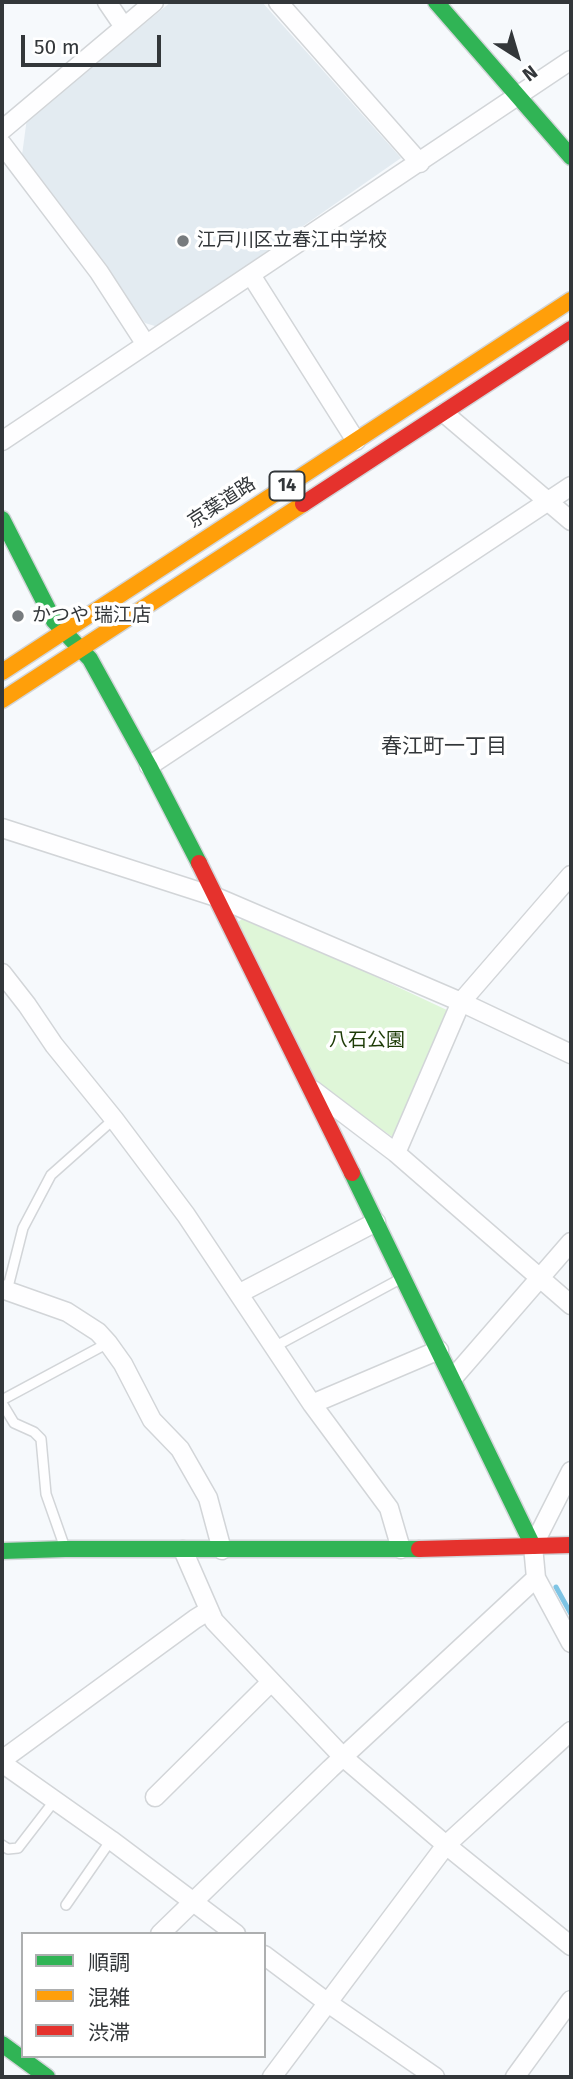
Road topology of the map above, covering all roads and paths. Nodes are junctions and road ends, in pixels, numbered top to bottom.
1 (107, 2) edge
2 (154, 2) edge
3 (278, 2) edge
4 (436, 2) edge
5 (124, 27) junction
6 (571, 60) edge
7 (518, 96) junction
8 (2, 130) edge
9 (2, 144) edge
10 (571, 157) edge
11 (419, 163) junction
12 (251, 275) junction
13 (571, 300) edge
14 (571, 329) edge
15 (145, 343) junction
16 (444, 413) junction
17 (2, 441) edge
18 (356, 441) junction
19 (571, 486) edge
20 (548, 501) junction
21 (571, 521) edge
22 (3, 525) edge
23 (63, 632) junction
24 (80, 647) junction
25 (2, 672) edge
26 (2, 699) edge
27 (149, 766) junction
28 (2, 828) edge
29 (571, 875) edge
30 (216, 897) junction
31 (5, 984) edge
32 (461, 1002) junction
33 (571, 1054) edge
34 (310, 1088) junction
35 (114, 1119) junction
36 (396, 1153) junction
37 (376, 1222) junction
38 (571, 1242) edge
39 (404, 1277) junction
40 (539, 1278) junction
41 (4, 1290) edge
42 (240, 1293) junction
43 (571, 1305) edge
44 (108, 1343) junction
45 (274, 1347) junction
46 (439, 1350) junction
47 (453, 1378) junction
48 (2, 1401) edge
49 (312, 1404) junction
50 (571, 1471) edge
51 (571, 1545) edge
52 (533, 1546) junction
53 (65, 1549) junction
54 (401, 1549) junction
55 (183, 1550) junction
56 (222, 1550) junction
57 (2, 1551) edge
58 (536, 1578) junction
59 (208, 1611) junction
60 (571, 1643) edge
61 (271, 1682) junction
62 (571, 1731) edge
63 (343, 1757) junction
64 (2, 1761) edge
65 (155, 1797) dead end
66 (55, 1800) junction
67 (111, 1840) junction
68 (2, 1845) edge
69 (446, 1845) junction
70 (193, 1901) junction
71 (66, 1905) dead end
72 (162, 1932) edge
73 (233, 1932) edge
74 (571, 1946) edge
75 (266, 1956) edge
76 (571, 2000) edge
77 (328, 2003) junction
78 (2, 2044) edge
79 (21, 2054) edge
80 (32, 2060) edge
81 (429, 2076) edge
82 (47, 2077) edge
83 (272, 2077) edge
84 (515, 2077) edge

1 - 5 street
2 - 5 street
3 - 11 street
4 - 7 main road
5 - 8 street
6 - 7 street
7 - 10 main road
7 - 11 street
9 - 15 street
11 - 12 street
12 - 15 street
12 - 18 street
13 - 18 main road, 京葉道路 / 14
14 - 16 main road, 14
15 - 17 street
16 - 20 street
16 - 24 main road, 14
18 - 23 main road, 京葉道路 / 14
19 - 20 street
20 - 21 street
20 - 27 street
22 - 23 main road
23 - 24 main road
23 - 25 main road, 京葉道路 / 14
24 - 26 main road, 14
24 - 27 main road
27 - 30 main road
28 - 30 street
29 - 32 street
30 - 32 street
30 - 34 main road
31 - 35 street
32 - 33 street
32 - 36 street
34 - 36 street
34 - 37 main road
35 - 41 lane
35 - 42 street
36 - 40 street
37 - 39 main road
37 - 42 street
38 - 40 street
39 - 45 lane
39 - 46 main road
40 - 43 street
40 - 47 street
41 - 44 street
42 - 45 street
44 - 48 lane
44 - 56 street
45 - 49 street
46 - 47 main road
46 - 49 street
47 - 52 main road
48 - 53 lane
49 - 54 street
50 - 52 street
51 - 52 main road
52 - 54 main road
52 - 58 street
53 - 55 main road
53 - 57 main road
54 - 56 main road
55 - 56 main road
55 - 59 street
58 - 60 street
58 - 63 street
59 - 61 street
59 - 64 street
61 - 63 street
61 - 65 street
62 - 69 street
63 - 69 street
63 - 70 street
64 - 66 street
66 - 67 street
66 - 68 lane
67 - 70 street
67 - 71 lane
69 - 74 street
69 - 77 street
70 - 72 street
70 - 73 street
75 - 77 street
76 - 84 street
77 - 81 street
77 - 83 street
78 - 79 main road
80 - 82 main road

